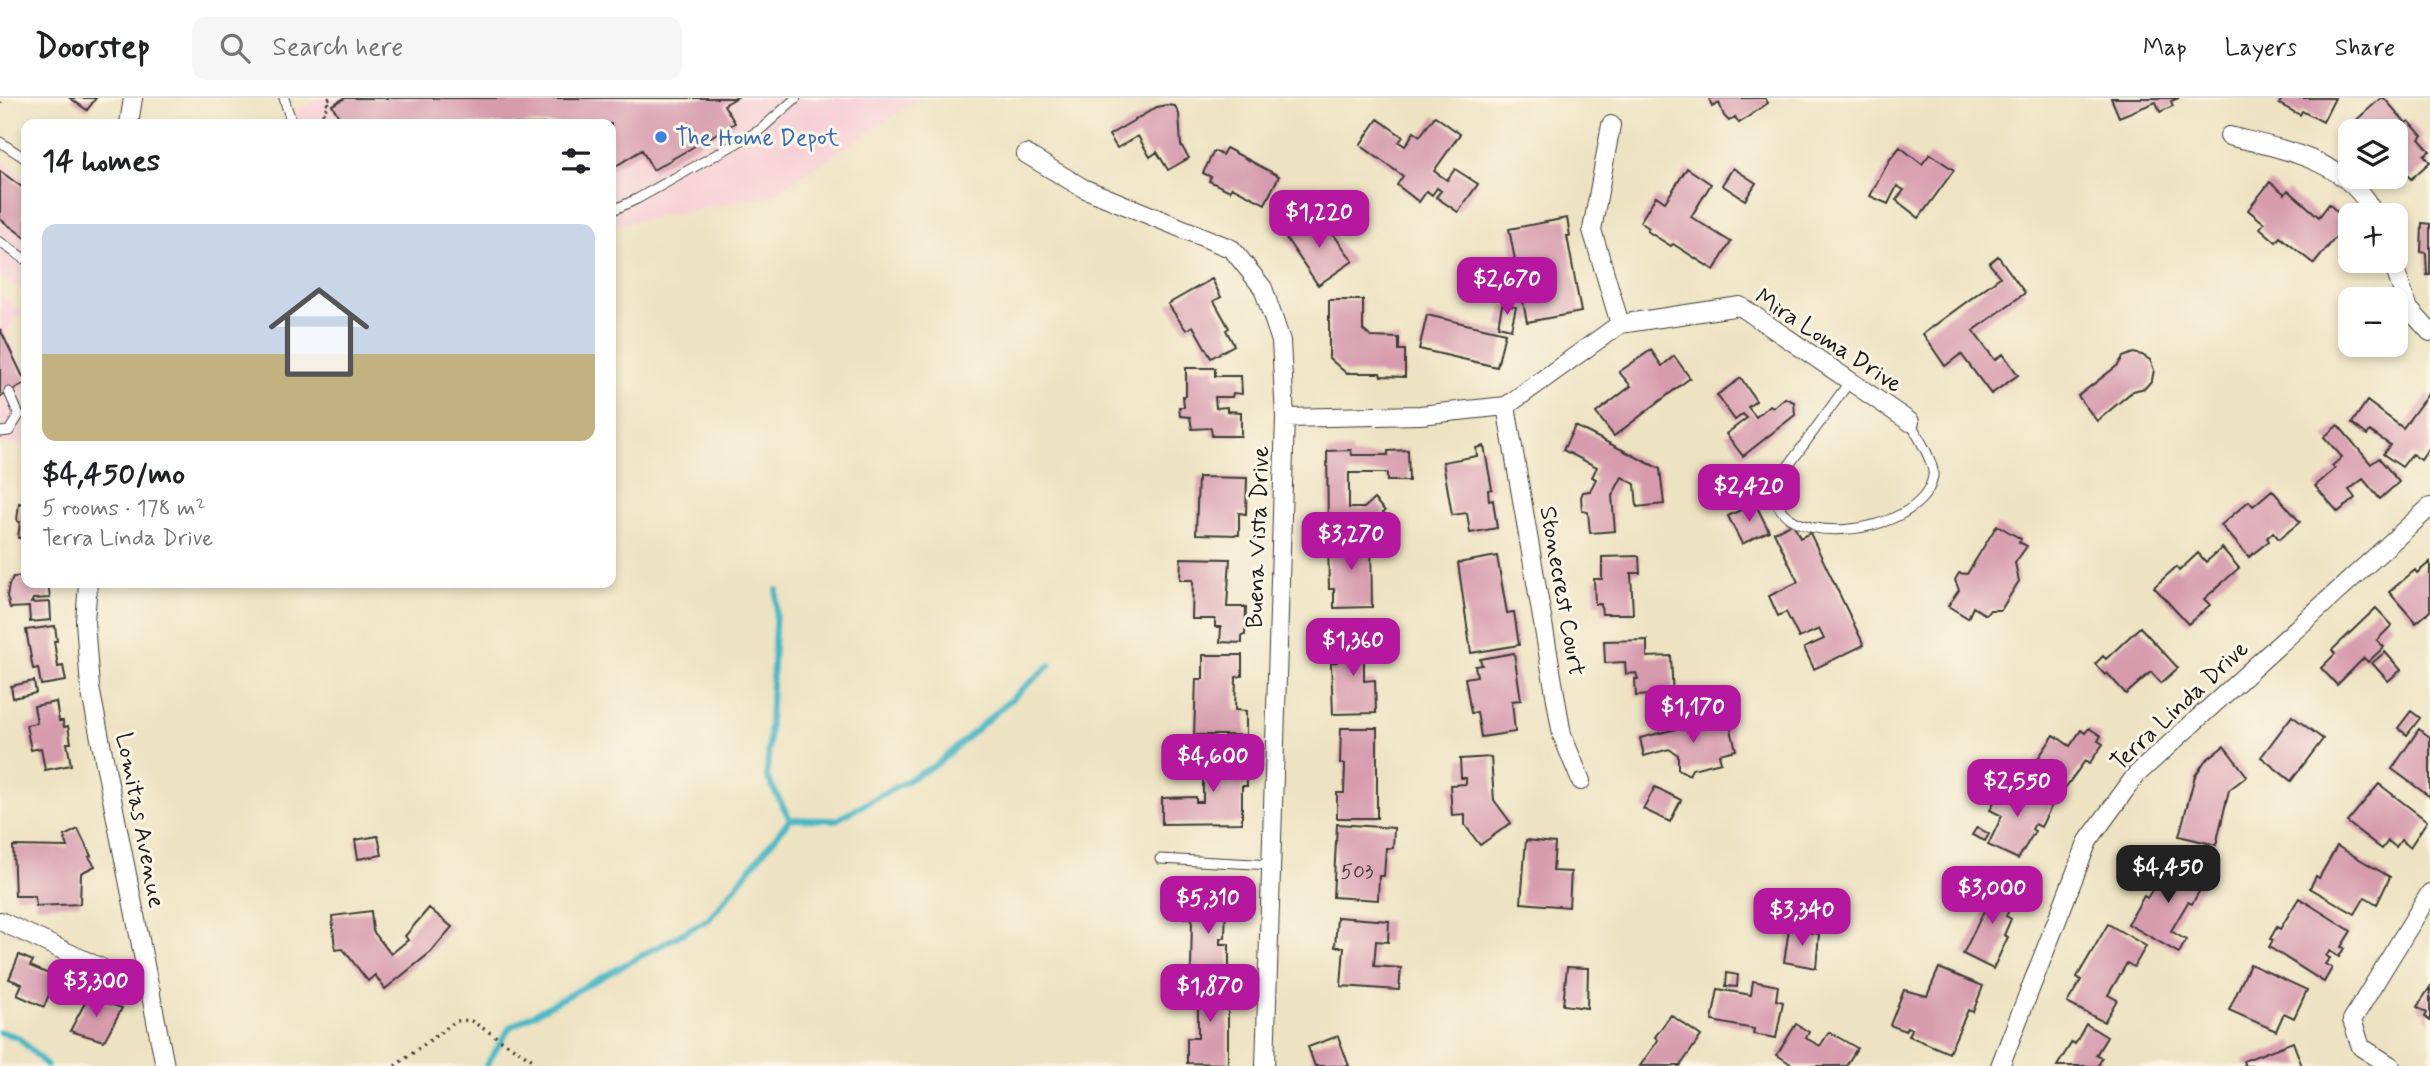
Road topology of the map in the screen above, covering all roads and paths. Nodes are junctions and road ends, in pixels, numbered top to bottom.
1 (3, 98) edge
2 (133, 98) edge
3 (284, 98) edge
4 (330, 98) edge
5 (796, 98) edge
6 (0, 103) edge
7 (130, 119) edge
8 (290, 119) edge
9 (327, 119) edge
10 (1611, 125) dead end
11 (2229, 136) dead end
12 (0, 142) edge
13 (1026, 154) dead end
14 (21, 156) edge
15 (2369, 203) edge
16 (616, 209) edge
17 (0, 243) edge
18 (21, 257) edge
19 (2396, 273) edge
20 (1620, 324) junction
21 (2430, 332) edge
22 (1850, 382) junction
23 (9, 392) dead end
24 (1506, 407) junction
25 (1285, 418) junction
26 (1910, 422) joint
27 (0, 432) edge
28 (2430, 508) edge
29 (88, 588) edge
30 (1581, 781) dead end
31 (1160, 859) dead end
32 (1273, 864) junction
33 (2430, 893) edge
34 (0, 921) edge
35 (150, 991) junction
36 (536, 1062) dead end
37 (164, 1066) edge
38 (395, 1066) edge
39 (1265, 1066) edge
40 (2000, 1066) edge
41 (2391, 1066) edge

1 - 6 path
2 - 7 street
3 - 8 lane
4 - 9 path
5 - 16 lane
10 - 20 street
11 - 15 street
12 - 14 lane
13 - 25 street, Buena Vista Drive
17 - 18 lane
19 - 21 street
20 - 22 street, Mira Loma Drive
20 - 24 street, Mira Loma Drive
22 - 26 street, Mira Loma Drive
22 - 26 lane
23 - 27 lane
24 - 25 street
24 - 30 street, Stonecrest Court
25 - 32 street, Buena Vista Drive
28 - 40 street, Terra Linda Drive
29 - 35 street, Lomitas Avenue
31 - 32 lane
32 - 39 street, Buena Vista Drive
33 - 41 street
34 - 35 street
35 - 37 street, Lomitas Avenue
36 - 38 path

